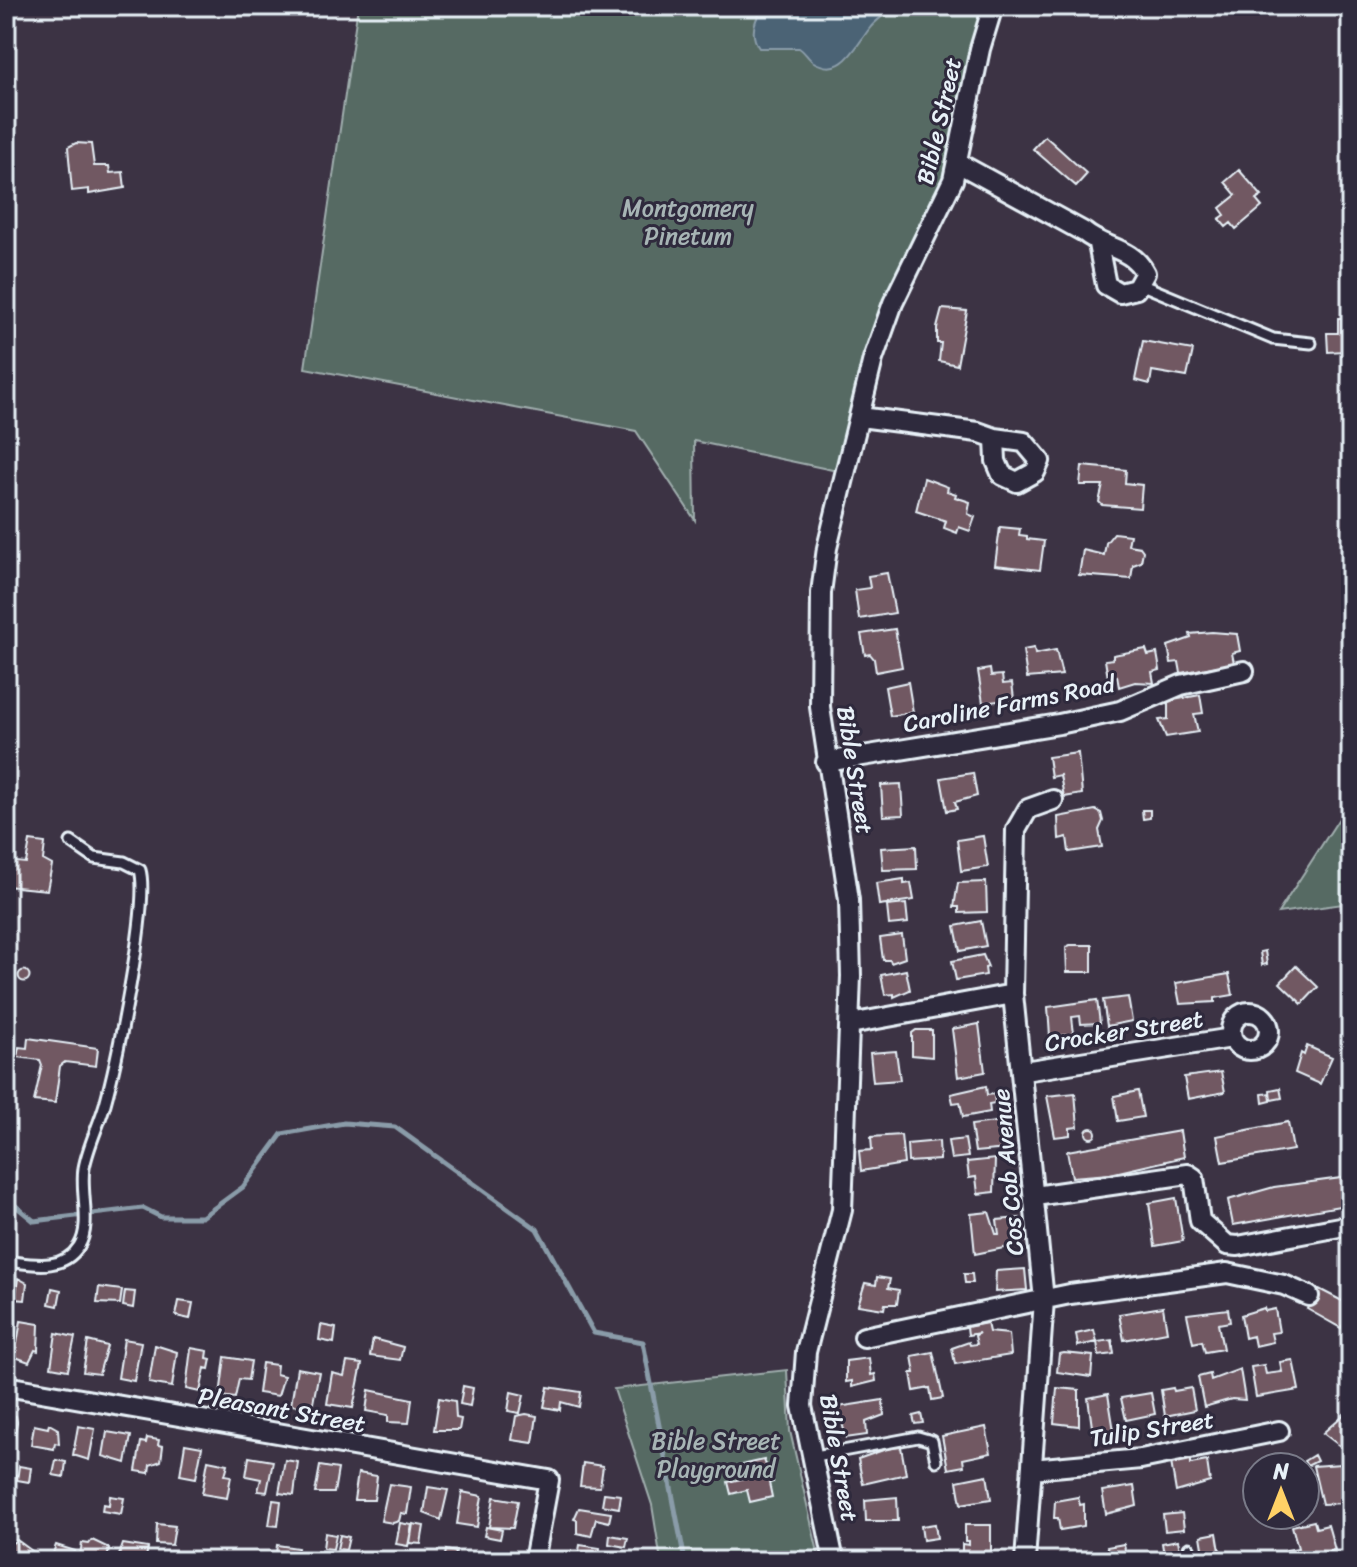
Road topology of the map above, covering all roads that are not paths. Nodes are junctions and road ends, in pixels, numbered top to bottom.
1 (993, 6) edge
2 (958, 163) junction
3 (1098, 244) junction
4 (1140, 284) junction
5 (1311, 343) dead end
6 (860, 417) junction
7 (995, 438) dead end
8 (1244, 671) dead end
9 (826, 762) junction
10 (1053, 800) dead end
11 (71, 842) dead end
12 (1013, 994) junction
13 (850, 1024) junction
14 (1232, 1038) dead end
15 (1024, 1071) junction
16 (1035, 1196) junction
17 (1345, 1226) dead end
18 (6, 1261) edge
19 (1309, 1296) dead end
20 (1044, 1300) junction
21 (864, 1337) dead end
22 (6, 1386) edge
23 (1279, 1431) dead end
24 (810, 1457) junction
25 (936, 1461) dead end
26 (1032, 1469) junction
27 (1189, 1548) dead end
28 (534, 1561) edge
29 (834, 1561) edge
30 (1025, 1561) edge
31 (1190, 1561) edge

1 - 2 street, Bible Street
2 - 3 street
2 - 6 street, Bible Street
3 - 4 street
3 - 4 street
4 - 5 lane
6 - 7 street
6 - 9 street, Bible Street
8 - 9 street, Caroline Farms Road
9 - 13 street, Bible Street
10 - 12 street, Cos Cob Avenue
11 - 18 lane
12 - 13 street
12 - 15 street, Cos Cob Avenue
13 - 24 street, Bible Street
14 - 15 street, Crocker Street
15 - 16 street, Cos Cob Avenue
16 - 17 street
16 - 20 street, Cos Cob Avenue
19 - 20 street
20 - 21 street
20 - 26 street, Cos Cob Avenue
22 - 28 street, Pleasant Street
23 - 26 street, Tulip Street
24 - 25 lane
24 - 29 street, Bible Street
26 - 30 street, Cos Cob Avenue
27 - 31 lane

